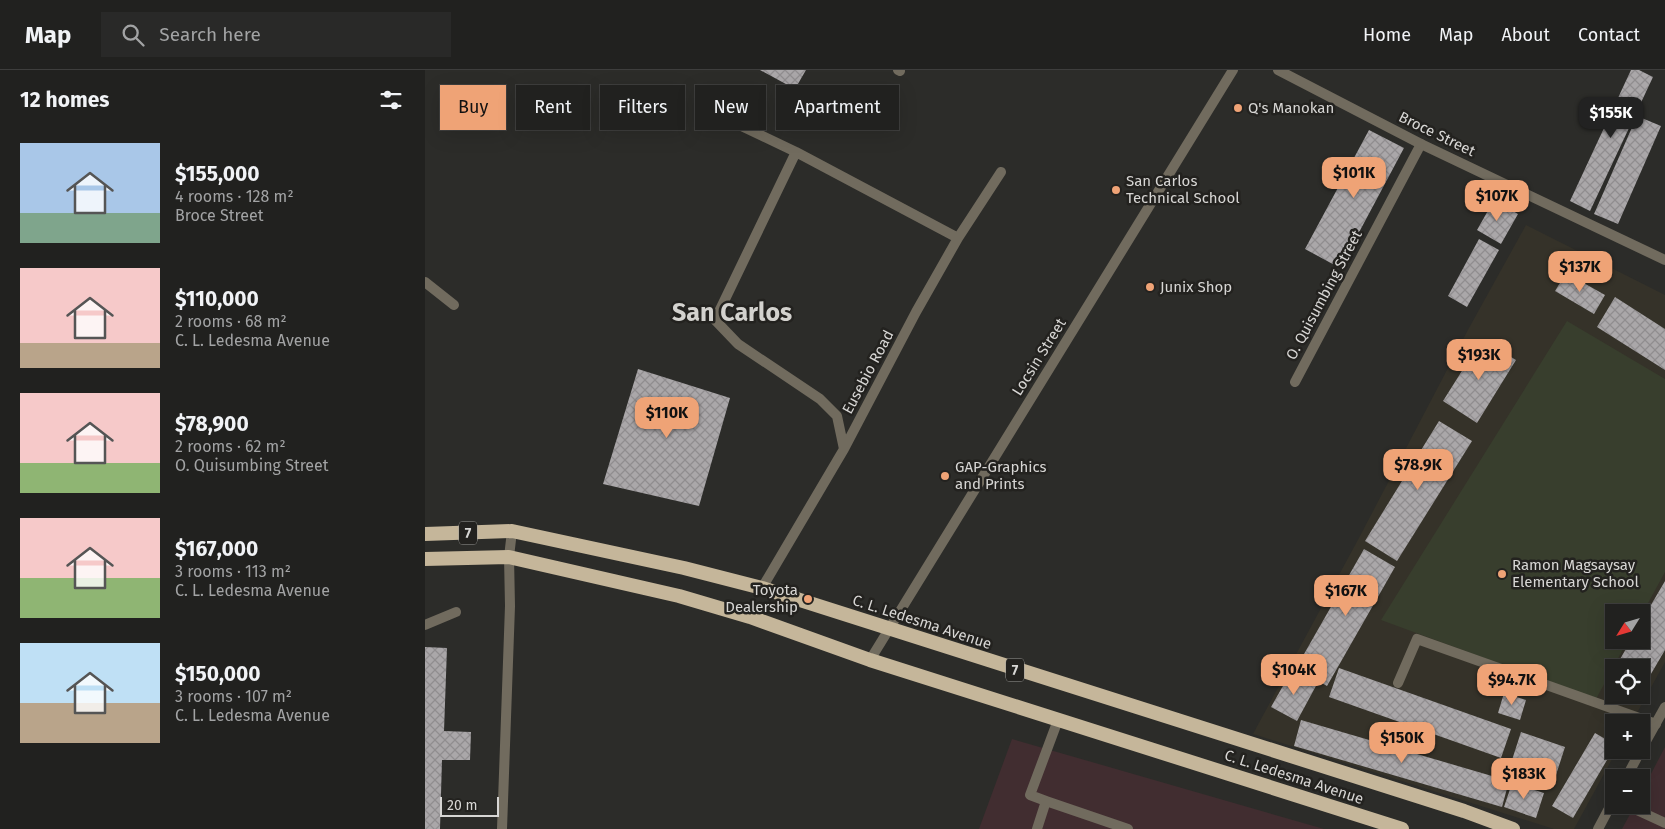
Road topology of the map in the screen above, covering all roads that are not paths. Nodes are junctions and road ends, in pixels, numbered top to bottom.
1 (1233, 70) edge
2 (1277, 70) edge
3 (750, 130) edge
4 (1421, 144) junction
5 (796, 152) junction
6 (1001, 172) dead end
7 (958, 238) junction
8 (1665, 260) edge
9 (425, 282) edge
10 (454, 305) dead end
11 (1295, 382) dead end
12 (844, 449) junction
13 (512, 531) junction
14 (425, 534) edge
15 (509, 557) junction
16 (425, 559) edge
17 (762, 588) junction
18 (456, 612) dead end
19 (425, 625) edge
20 (889, 629) junction
21 (870, 660) junction
22 (1398, 684) dead end
23 (1665, 708) edge
24 (1059, 720) junction
25 (1656, 724) junction
26 (1650, 734) edge
27 (1046, 801) junction
28 (1606, 814) edge
29 (1646, 814) edge
30 (1665, 823) edge
31 (502, 829) edge
32 (1037, 829) edge
33 (1128, 829) edge
34 (1402, 829) edge
35 (1513, 829) edge
36 (1598, 829) edge

1 - 20 street, Locsin Street
2 - 4 street, Broce Street
3 - 5 street
4 - 8 street, Broce Street
4 - 11 street, O. Quisumbing Street
5 - 7 street
5 - 12 street
6 - 7 street, Eusebio Road
7 - 12 street, Eusebio Road
9 - 10 street
12 - 17 street, Eusebio Road
13 - 14 highway, C. L. Ledesma Avenue / 7
13 - 15 street
13 - 17 highway, C. L. Ledesma Avenue / 7
15 - 16 highway, C. L. Ledesma Avenue / 7
15 - 21 highway, C. L. Ledesma Avenue / 7
15 - 31 street
17 - 20 highway, C. L. Ledesma Avenue / 7
18 - 19 street
20 - 21 street, Locsin Street
20 - 35 highway, C. L. Ledesma Avenue / 7
21 - 24 highway, C. L. Ledesma Avenue / 7
22 - 25 street
23 - 25 street
24 - 27 street
24 - 34 highway, C. L. Ledesma Avenue / 7
25 - 26 street
27 - 32 street
27 - 33 street
28 - 36 street
29 - 30 street

